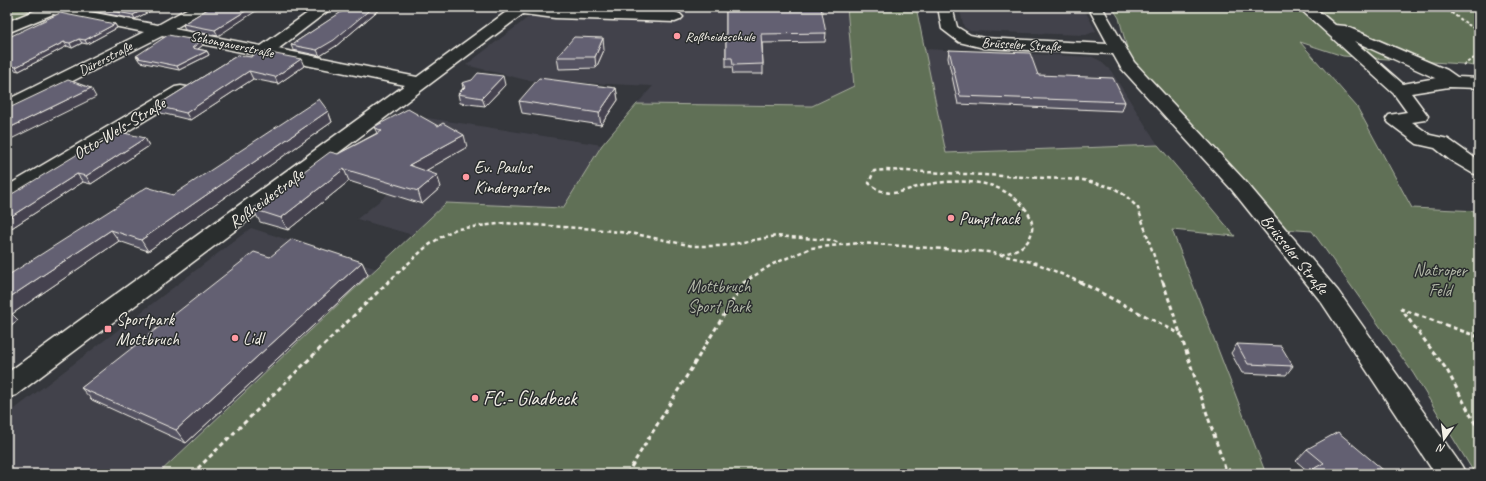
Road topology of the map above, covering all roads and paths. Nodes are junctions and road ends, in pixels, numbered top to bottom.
1 (201, 7) edge
2 (326, 7) edge
3 (1095, 7) edge
4 (1305, 7) edge
5 (1443, 7) edge
6 (46, 8) edge
7 (522, 8) edge
8 (950, 8) edge
9 (675, 17) dead end
10 (1323, 24) junction
11 (7, 28) edge
12 (162, 30) junction
13 (1479, 32) edge
14 (258, 49) junction
15 (1119, 49) junction
16 (231, 60) edge
17 (198, 80) edge
18 (1454, 82) junction
19 (421, 83) junction
20 (1479, 83) edge
21 (1400, 90) junction
22 (7, 107) edge
23 (1479, 169) edge
24 (7, 195) edge
25 (841, 244) junction
26 (1000, 255) junction
27 (1182, 335) junction
28 (1479, 337) edge
29 (7, 387) edge
30 (1479, 431) edge
31 (192, 474) edge
32 (627, 474) edge
33 (1227, 474) edge
34 (1452, 474) edge

1 - 12 street, Dürerstraße
2 - 14 street
3 - 15 street, Brüsseler Straße
4 - 10 street
5 - 13 path
6 - 11 street
6 - 12 street, Schongauerstraße
7 - 9 street
7 - 19 street, Roßheidestraße
8 - 15 street, Brüsseler Straße
10 - 18 street
10 - 21 street
12 - 14 street, Schongauerstraße
12 - 22 street, Dürerstraße
14 - 16 street
14 - 19 street, Schongauerstraße
15 - 34 street, Brüsseler Straße
17 - 24 street, Otto-Wels-Straße
18 - 20 street
18 - 21 street
19 - 29 street, Roßheidestraße
21 - 23 street
25 - 26 path
25 - 31 path
25 - 32 path
26 - 27 path
26 - 27 path
27 - 33 path
28 - 30 path

